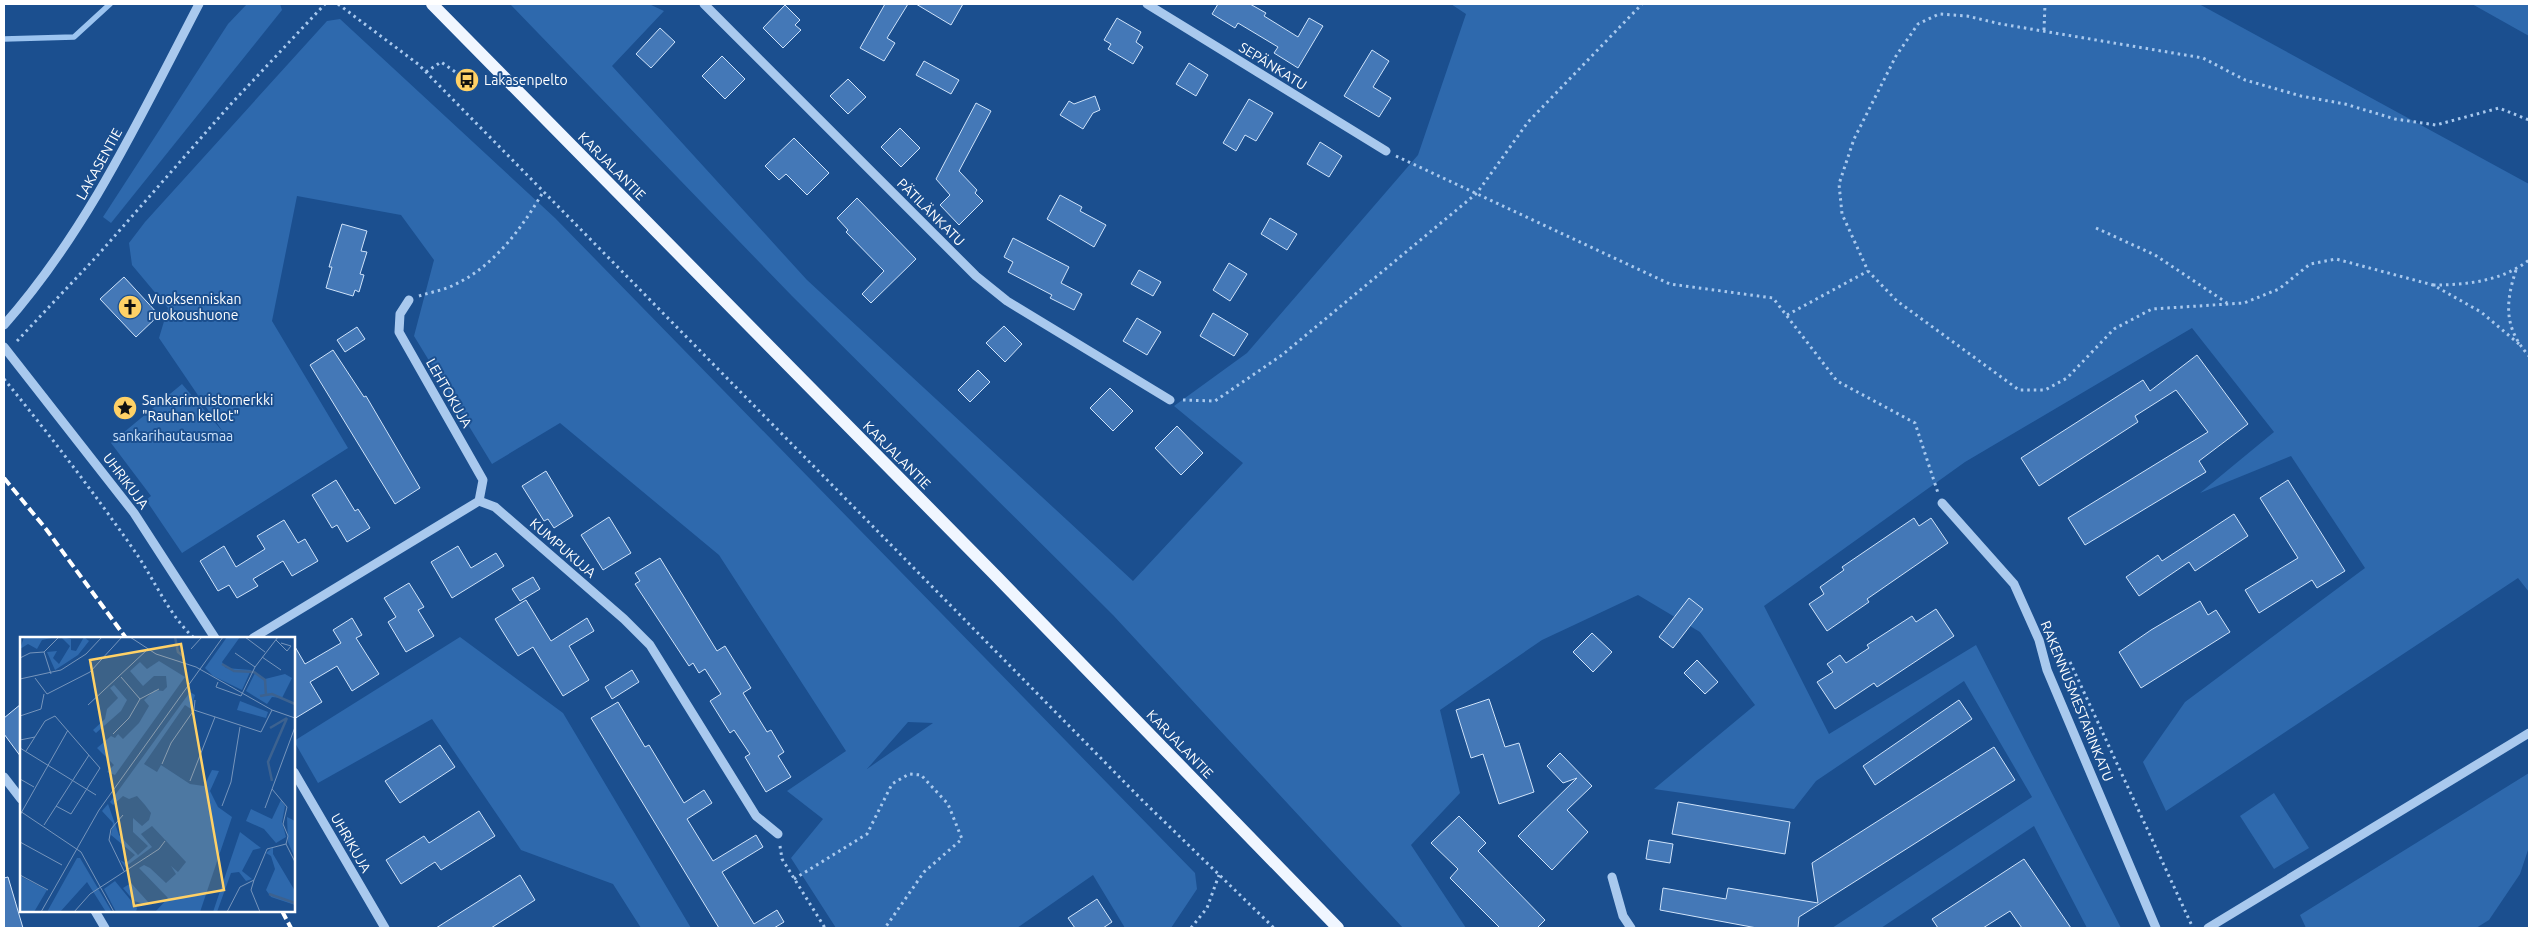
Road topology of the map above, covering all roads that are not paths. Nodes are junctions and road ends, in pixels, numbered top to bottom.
1 (199, 4) edge
2 (432, 4) edge
3 (704, 4) edge
4 (1146, 4) edge
5 (1386, 151) road end
6 (409, 300) road end
7 (4, 325) edge
8 (5, 349) edge
9 (1170, 400) road end
10 (479, 501) junction
11 (1942, 503) road end
12 (214, 637) edge
13 (255, 637) edge
14 (2529, 733) edge
15 (295, 774) edge
16 (4, 777) edge
17 (20, 798) edge
18 (778, 834) road end
19 (1612, 877) dead end
20 (96, 912) edge
21 (104, 928) edge
22 (385, 928) edge
23 (1338, 928) edge
24 (1631, 928) edge
25 (2156, 928) edge
26 (2208, 928) edge

1 - 7 street, LAKASENTIE
2 - 23 main road, KARJALANTIE
3 - 9 street, PÄTILÄNKATU
4 - 5 street, SEPÄNKATU
6 - 10 street, LEHTOKUJA
8 - 12 street, UHRIKUJA
10 - 13 street
10 - 18 street, KUMPUKUJA
11 - 25 street, RAKENNUSMESTARINKATU
14 - 26 street
15 - 22 street, UHRIKUJA
16 - 17 street
19 - 24 street
20 - 21 street

